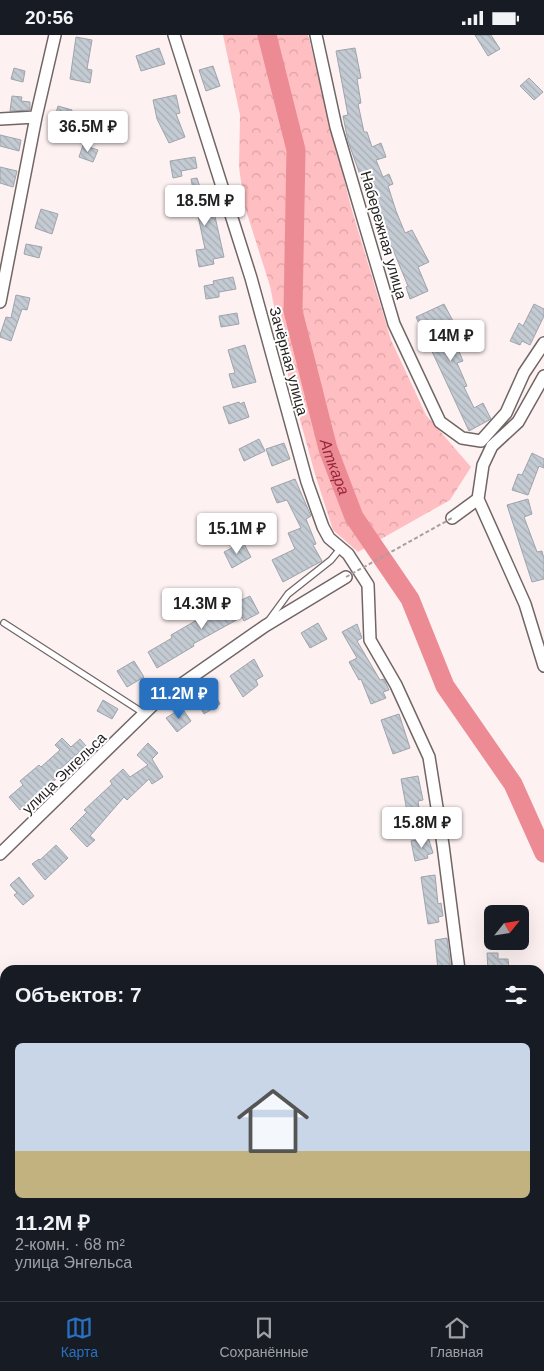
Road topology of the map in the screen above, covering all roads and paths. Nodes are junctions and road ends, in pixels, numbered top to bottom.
1 (55, 35) edge
2 (174, 35) edge
3 (316, 35) edge
4 (36, 117) junction
5 (0, 119) edge
6 (3, 268) edge
7 (0, 302) edge
8 (544, 343) edge
9 (544, 376) edge
10 (478, 499) junction
11 (452, 518) joint
12 (340, 549) junction
13 (346, 577) joint
14 (4, 623) dead end
15 (265, 626) junction
16 (544, 666) edge
17 (145, 714) junction
18 (0, 854) edge
19 (458, 965) edge

1 - 4 street
2 - 12 street, Зачёрная улица
3 - 8 street, Набережная улица
4 - 5 street
4 - 6 street
6 - 7 street
9 - 10 street
10 - 11 street
10 - 16 street
11 - 13 path, bridge
12 - 15 lane
12 - 19 street, Зачёрная улица
13 - 15 street, улица Энгельса
14 - 17 lane
15 - 17 street, улица Энгельса
17 - 18 street, улица Энгельса

